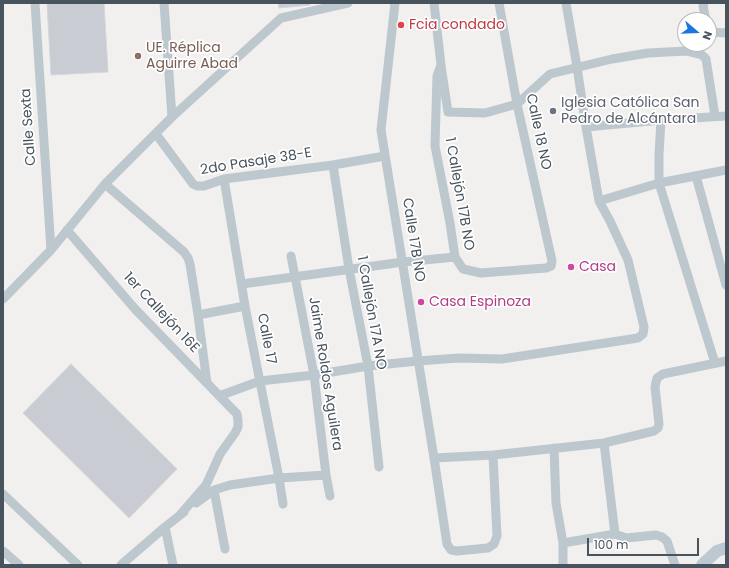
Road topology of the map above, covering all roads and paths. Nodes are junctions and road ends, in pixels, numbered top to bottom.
1 (35, 3) edge
2 (164, 3) edge
3 (348, 3) edge
4 (395, 3) edge
5 (434, 3) edge
6 (499, 3) edge
7 (566, 3) edge
8 (441, 65) junction
9 (578, 67) junction
10 (517, 104) junction
11 (715, 116) junction
12 (726, 116) edge
13 (172, 117) junction
14 (661, 120) junction
15 (586, 127) junction
16 (156, 134) junction
17 (385, 156) junction
18 (333, 164) junction
19 (726, 170) edge
20 (696, 176) junction
21 (224, 179) junction
22 (659, 183) junction
23 (105, 184) junction
24 (599, 201) junction
25 (67, 230) junction
26 (51, 250) junction
27 (291, 256) dead end
28 (455, 257) junction
29 (403, 262) junction
30 (349, 269) junction
31 (463, 270) joint
32 (296, 276) junction
33 (242, 284) junction
34 (726, 285) edge
35 (3, 299) edge
36 (245, 306) junction
37 (198, 315) junction
38 (418, 361) junction
39 (726, 361) edge
40 (715, 363) junction
41 (368, 366) junction
42 (314, 375) junction
43 (260, 381) junction
44 (208, 383) junction
45 (219, 396) junction
46 (604, 443) junction
47 (554, 448) junction
48 (493, 455) junction
49 (434, 458) junction
50 (379, 467) dead end
51 (326, 475) junction
52 (279, 478) junction
53 (214, 490) junction
54 (3, 494) edge
55 (330, 496) dead end
56 (283, 504) dead end
57 (180, 515) junction
58 (165, 527) junction
59 (615, 534) junction
60 (563, 543) junction
61 (726, 548) edge
62 (225, 549) dead end
63 (3, 551) edge
64 (72, 563) edge
65 (19, 565) edge
66 (121, 565) edge
67 (173, 565) edge
68 (563, 565) edge
69 (675, 565) edge
70 (702, 565) edge

1 - 26 street, Calle Sexta
2 - 13 street
3 - 13 street
4 - 17 street, Calle 17B NO
5 - 8 street, 1 Callejón 17B NO
6 - 10 street, Calle 18 NO
7 - 9 street
8 - 10 street
8 - 28 street, 1 Callejón 17B NO
9 - 10 street
9 - 11 street
9 - 15 street
10 - 31 street, Calle 18 NO
11 - 12 street
11 - 14 street
13 - 16 street
14 - 15 street
14 - 22 street
15 - 24 street
16 - 21 street, 2do Pasaje 38-E
16 - 23 street
17 - 18 street, 2do Pasaje 38-E
17 - 29 street, Calle 17B NO
18 - 21 street, 2do Pasaje 38-E
18 - 30 street, 1 Callejón 17A NO
19 - 20 street
20 - 22 street
20 - 34 street
21 - 33 street, Calle 17
22 - 24 street
22 - 40 street
23 - 25 street
23 - 37 street
24 - 38 street
25 - 26 street
25 - 44 street, 1er Callejón 16E
26 - 35 street
27 - 32 street, Jaime Roldos Aguilera
28 - 29 street
28 - 31 street, 1 Callejón 17B NO
29 - 30 street
29 - 38 street, Calle 17B NO
30 - 32 street
30 - 41 street, 1 Callejón 17A NO
32 - 33 street
32 - 42 street, Jaime Roldos Aguilera
33 - 36 street, Calle 17
36 - 37 street
36 - 43 street, Calle 17
37 - 44 street
38 - 41 street
38 - 49 street, Calle 17B NO
39 - 40 street
40 - 46 street
41 - 42 street
41 - 50 street, 1 Callejón 17A NO
42 - 43 street
42 - 51 street, Jaime Roldos Aguilera
43 - 45 street
43 - 52 street, Calle 17
44 - 45 street, 1er Callejón 16E
45 - 57 street, 1er Callejón 16E
46 - 47 street
46 - 59 street
47 - 48 street
47 - 60 street
48 - 49 street
48 - 49 street, Calle 17B NO
51 - 52 street
51 - 55 street, Jaime Roldos Aguilera
52 - 53 street
52 - 56 street, Calle 17
53 - 57 street
53 - 62 street
54 - 64 street
57 - 58 street
58 - 66 street
58 - 67 street
59 - 60 street
59 - 69 street
60 - 68 street
61 - 70 street
63 - 65 street

